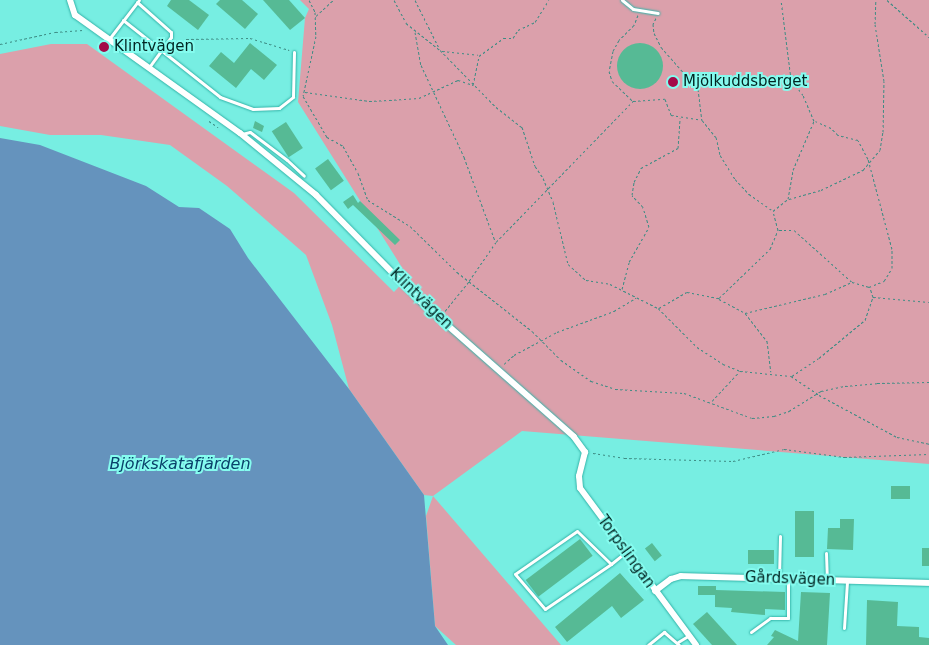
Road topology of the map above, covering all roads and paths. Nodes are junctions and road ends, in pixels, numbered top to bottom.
1 (70, 0) edge
2 (309, 0) edge
3 (333, 0) edge
4 (394, 0) edge
5 (415, 0) edge
6 (549, 0) edge
7 (622, 0) edge
8 (781, 0) edge
9 (876, 0) edge
10 (886, 0) edge
11 (138, 1) edge
12 (640, 11) junction
13 (658, 13) joint
14 (315, 16) junction
15 (124, 20) junction
16 (79, 27) dead end
17 (83, 30) junction
18 (415, 30) junction
19 (90, 33) dead end
20 (929, 37) edge
21 (109, 39) junction
22 (186, 39) dead end
23 (0, 44) edge
24 (440, 50) junction
25 (160, 51) junction
26 (294, 52) joint
27 (479, 56) junction
28 (148, 67) junction
29 (473, 84) junction
30 (434, 91) junction
31 (304, 92) junction
32 (633, 101) junction
33 (204, 116) dead end
34 (680, 118) junction
35 (702, 120) junction
36 (814, 121) junction
37 (222, 129) dead end
38 (242, 134) junction
39 (869, 163) junction
40 (304, 176) dead end
41 (547, 190) junction
42 (788, 199) junction
43 (773, 211) junction
44 (778, 230) junction
45 (496, 242) junction
46 (469, 282) junction
47 (852, 282) junction
48 (869, 287) junction
49 (622, 290) junction
50 (873, 297) junction
51 (637, 298) junction
52 (718, 298) junction
53 (929, 302) edge
54 (658, 308) junction
55 (745, 313) junction
56 (440, 318) junction
57 (542, 341) junction
58 (498, 370) junction
59 (740, 371) junction
60 (771, 373) junction
61 (791, 376) junction
62 (929, 382) edge
63 (818, 394) junction
64 (712, 402) junction
65 (929, 444) edge
66 (585, 452) junction
67 (929, 454) edge
68 (780, 536) dead end
69 (626, 552) junction
70 (826, 553) dead end
71 (610, 564) junction
72 (780, 578) junction
73 (788, 578) junction
74 (827, 580) junction
75 (847, 580) junction
76 (929, 583) edge
77 (655, 591) junction
78 (844, 628) dead end
79 (751, 632) dead end
80 (688, 636) junction
81 (679, 644) edge
82 (648, 645) edge
83 (696, 645) edge

1 - 21 street, Klintvägen
2 - 14 path
3 - 14 path
4 - 18 path
5 - 24 path
6 - 27 path
7 - 12 lane
8 - 36 path
9 - 39 path
10 - 20 path
11 - 15 lane
11 - 25 lane
12 - 13 lane
12 - 32 path
13 - 35 path
14 - 31 path
15 - 21 lane
15 - 25 lane
16 - 17 path
17 - 19 path
17 - 23 path
18 - 24 path
18 - 30 path
21 - 28 street, Klintvägen
22 - 26 path
24 - 27 path
24 - 29 path
25 - 26 lane
25 - 28 lane
27 - 29 path
28 - 38 street, Klintvägen
29 - 30 path
29 - 41 path
30 - 31 path
30 - 45 path
31 - 46 path
32 - 34 path
32 - 41 path
33 - 37 path
34 - 35 path
34 - 49 path
35 - 43 path
36 - 39 path
36 - 42 path
38 - 40 lane
38 - 56 street, Klintvägen
39 - 42 path
39 - 48 path
41 - 45 path
41 - 49 path
42 - 43 path
43 - 44 path
44 - 47 path
44 - 52 path
45 - 46 path
46 - 56 path
46 - 57 path
47 - 48 path
47 - 55 path
48 - 50 path
49 - 51 path
50 - 53 path
50 - 61 path
51 - 54 path
51 - 57 path
52 - 54 path
52 - 55 path
54 - 59 path
55 - 60 path
56 - 58 street, Klintvägen
57 - 58 path
57 - 64 path
58 - 66 street, Klintvägen
59 - 60 path
59 - 64 path
60 - 61 path
61 - 63 path
62 - 63 path
63 - 64 path
63 - 65 path
66 - 67 path
66 - 69 street, Torpslingan
68 - 72 lane
69 - 71 lane
69 - 77 street, Torpslingan
70 - 74 lane
71 - 71 lane
72 - 73 street, Gårdsvägen
72 - 77 street, Gårdsvägen
73 - 74 street, Gårdsvägen
73 - 79 lane
74 - 75 street, Gårdsvägen
75 - 76 street, Gårdsvägen
75 - 78 lane
77 - 80 street, Torpslingan
80 - 81 lane
80 - 83 street, Torpslingan
81 - 82 lane

